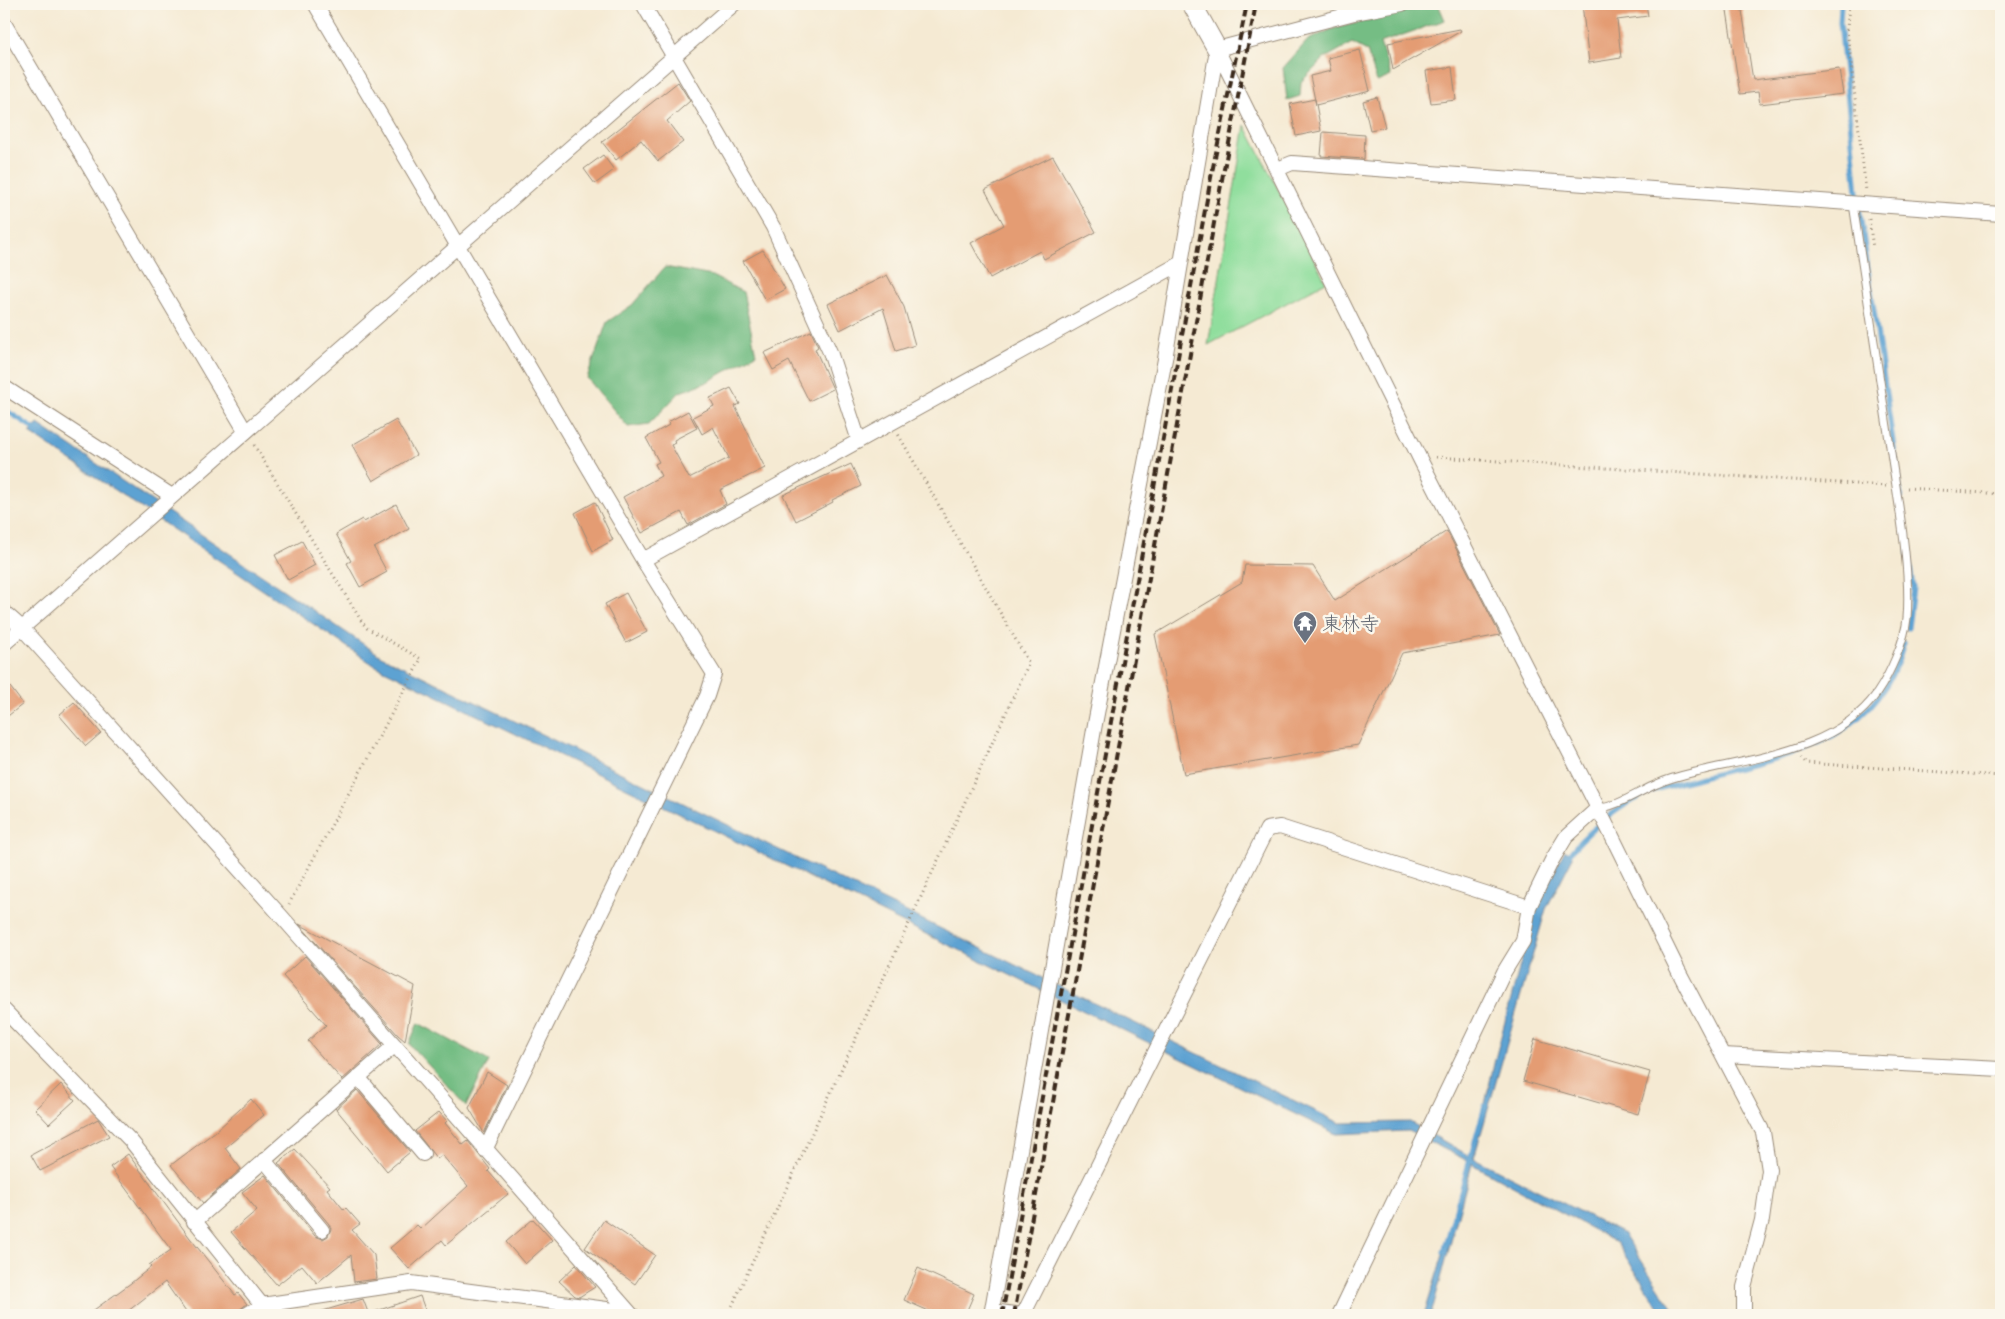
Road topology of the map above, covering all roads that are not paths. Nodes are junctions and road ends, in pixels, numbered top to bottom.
1 (314, 4) edge
2 (643, 4) edge
3 (734, 4) edge
4 (1192, 4) edge
5 (1402, 4) edge
6 (4, 23) edge
7 (1217, 49) junction
8 (673, 56) junction
9 (1278, 169) junction
10 (1853, 204) junction
11 (2001, 214) edge
12 (457, 246) junction
13 (1181, 263) junction
14 (4, 387) edge
15 (246, 432) junction
16 (859, 441) junction
17 (172, 496) junction
18 (642, 560) junction
19 (4, 612) edge
20 (22, 628) junction
21 (4, 644) edge
22 (1598, 808) junction
23 (1529, 907) junction
24 (4, 1010) edge
25 (394, 1046) junction
26 (1723, 1055) junction
27 (2001, 1069) edge
28 (358, 1077) junction
29 (484, 1150) junction
30 (423, 1154) dead end
31 (264, 1160) junction
32 (194, 1222) junction
33 (322, 1230) dead end
34 (264, 1310) edge
35 (630, 1313) edge
36 (992, 1313) edge
37 (246, 1315) edge
38 (1023, 1315) edge
39 (1339, 1315) edge
40 (1744, 1315) edge

1 - 12 street
2 - 8 street
3 - 8 street
4 - 7 street
5 - 7 street
6 - 15 street
7 - 9 street
7 - 13 street
8 - 12 street
8 - 16 street
9 - 10 street
9 - 22 street
10 - 11 street
10 - 22 lane
12 - 15 street
12 - 18 street
13 - 16 street
13 - 36 street
14 - 17 street
15 - 17 street
16 - 18 street
17 - 20 street
18 - 29 street
19 - 20 street
20 - 21 street
20 - 25 street
22 - 23 street
22 - 26 street
23 - 38 street
23 - 39 street
24 - 32 street
25 - 28 street
25 - 29 street
26 - 27 street
26 - 40 street
28 - 30 street
28 - 31 street
29 - 35 street
31 - 32 street
31 - 33 street
32 - 34 street
34 - 35 street
34 - 37 street
36 - 38 street

